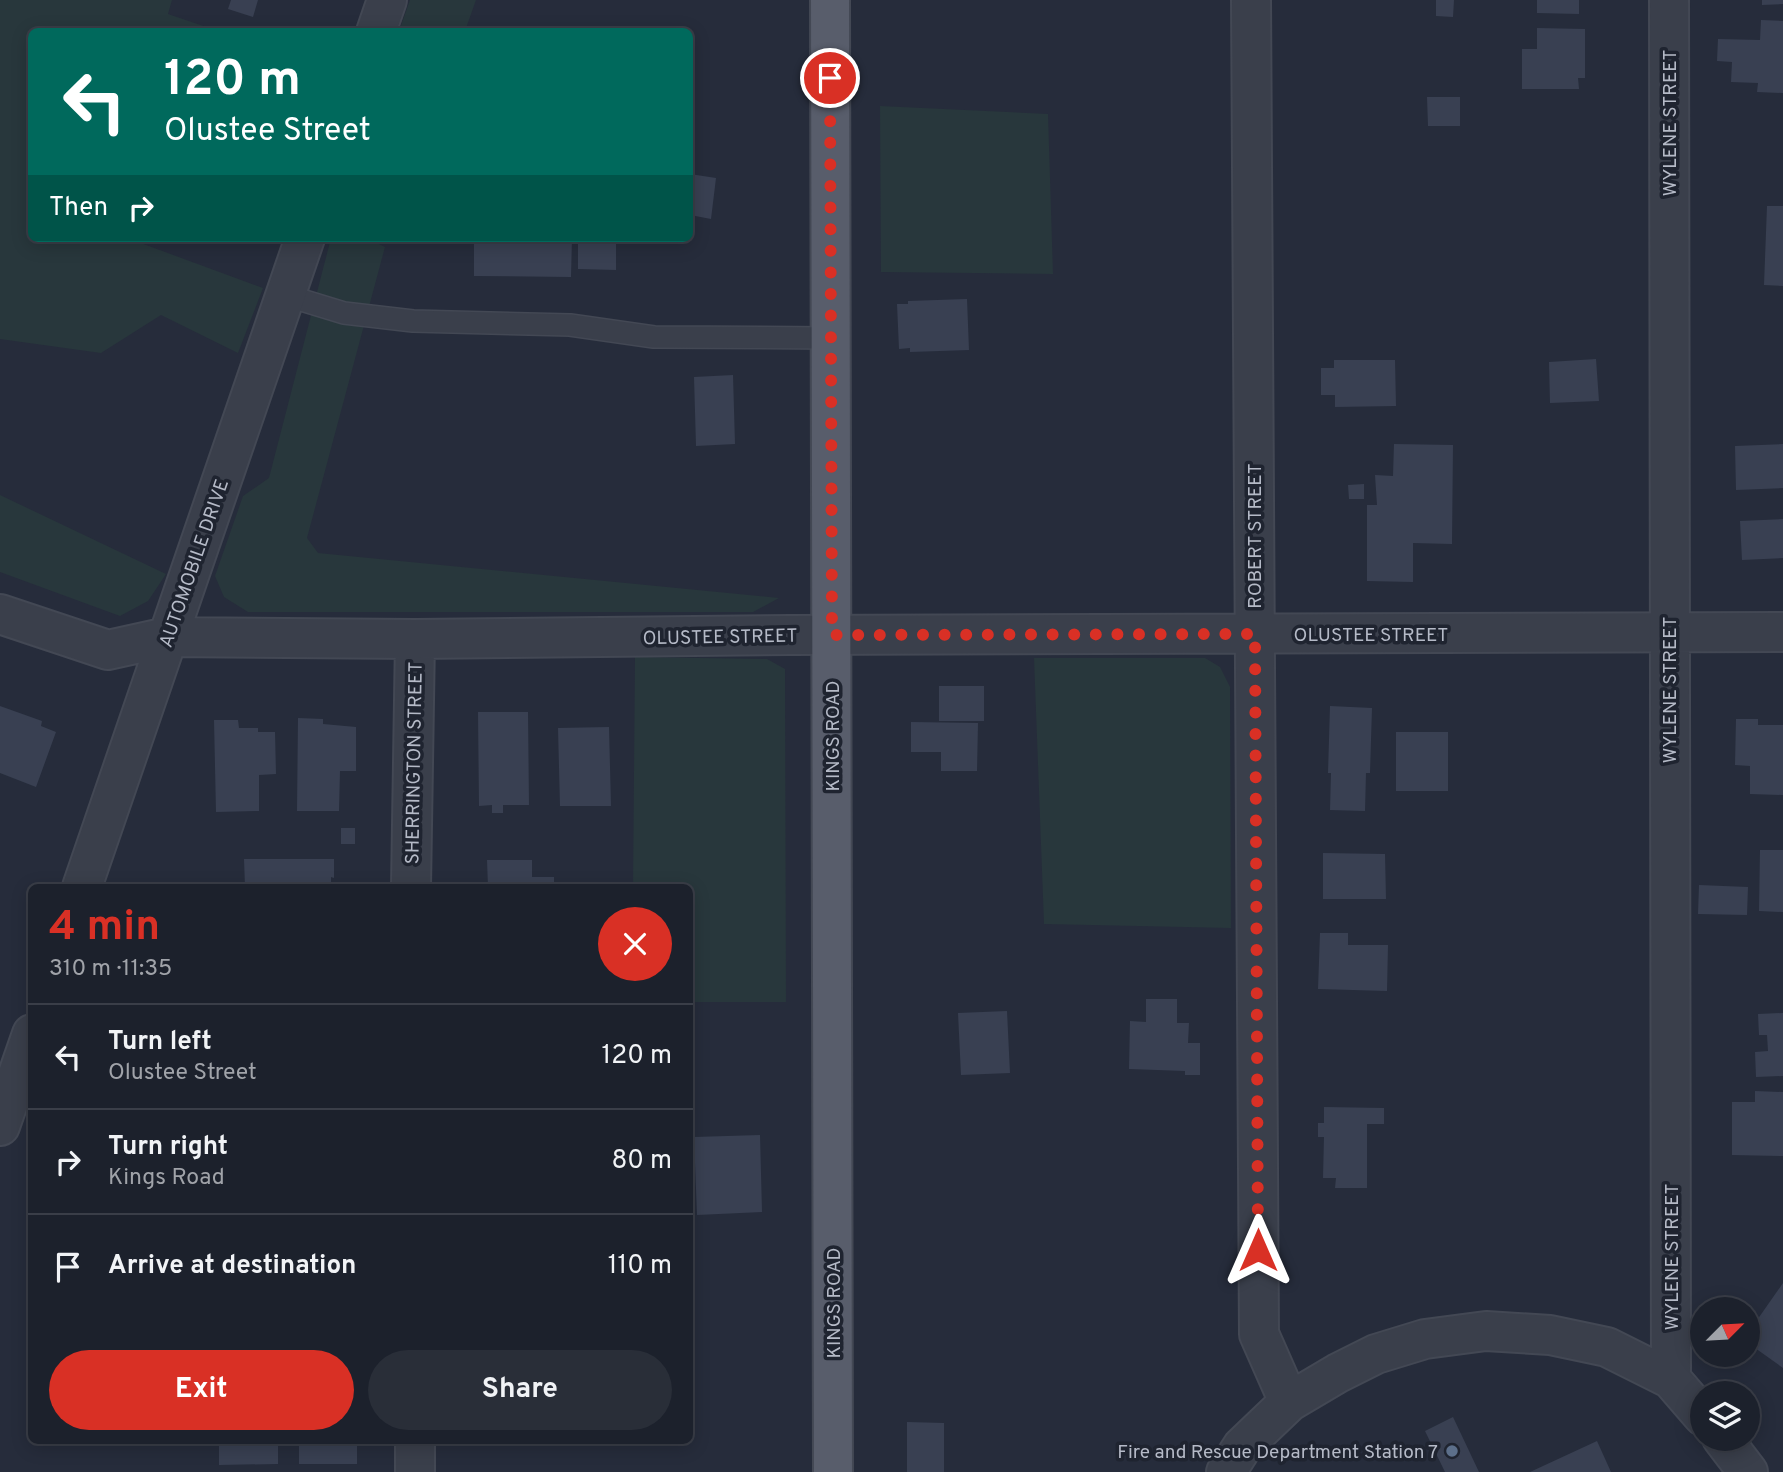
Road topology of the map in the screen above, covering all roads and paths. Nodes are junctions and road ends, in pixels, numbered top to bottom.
1 (387, 0) edge
2 (830, 0) edge
3 (1251, 0) edge
4 (1669, 0) edge
5 (377, 28) edge
6 (304, 242) edge
7 (285, 295) junction
8 (831, 338) junction
9 (0, 614) edge
10 (1783, 632) edge
11 (1669, 633) junction
12 (1255, 634) junction
13 (832, 635) junction
14 (167, 637) junction
15 (415, 639) junction
16 (83, 884) edge
17 (411, 884) edge
18 (28, 1046) edge
19 (0, 1126) edge
20 (1671, 1379) junction
21 (1690, 1401) edge
22 (1289, 1402) junction
23 (415, 1444) edge
24 (1732, 1451) edge
25 (415, 1472) edge
26 (833, 1472) edge
27 (1226, 1472) edge
28 (1748, 1472) edge

1 - 5 street
2 - 8 main road, KINGS ROAD
3 - 12 street, ROBERT STREET
4 - 11 street, WYLENE STREET
6 - 7 street, AUTOMOBILE DRIVE
7 - 8 lane
7 - 14 street, AUTOMOBILE DRIVE
8 - 13 main road, KINGS ROAD
9 - 14 street, OLUSTEE STREET
10 - 11 street, OLUSTEE STREET
11 - 12 street, OLUSTEE STREET
11 - 20 street, WYLENE STREET
12 - 13 street, OLUSTEE STREET
12 - 22 street, ROBERT STREET
13 - 15 street, OLUSTEE STREET
13 - 26 main road, KINGS ROAD
14 - 15 street, OLUSTEE STREET
14 - 16 street, AUTOMOBILE DRIVE
15 - 17 street, SHERRINGTON STREET
18 - 19 street
20 - 21 street
20 - 22 street
22 - 27 street
23 - 25 street
24 - 28 street

